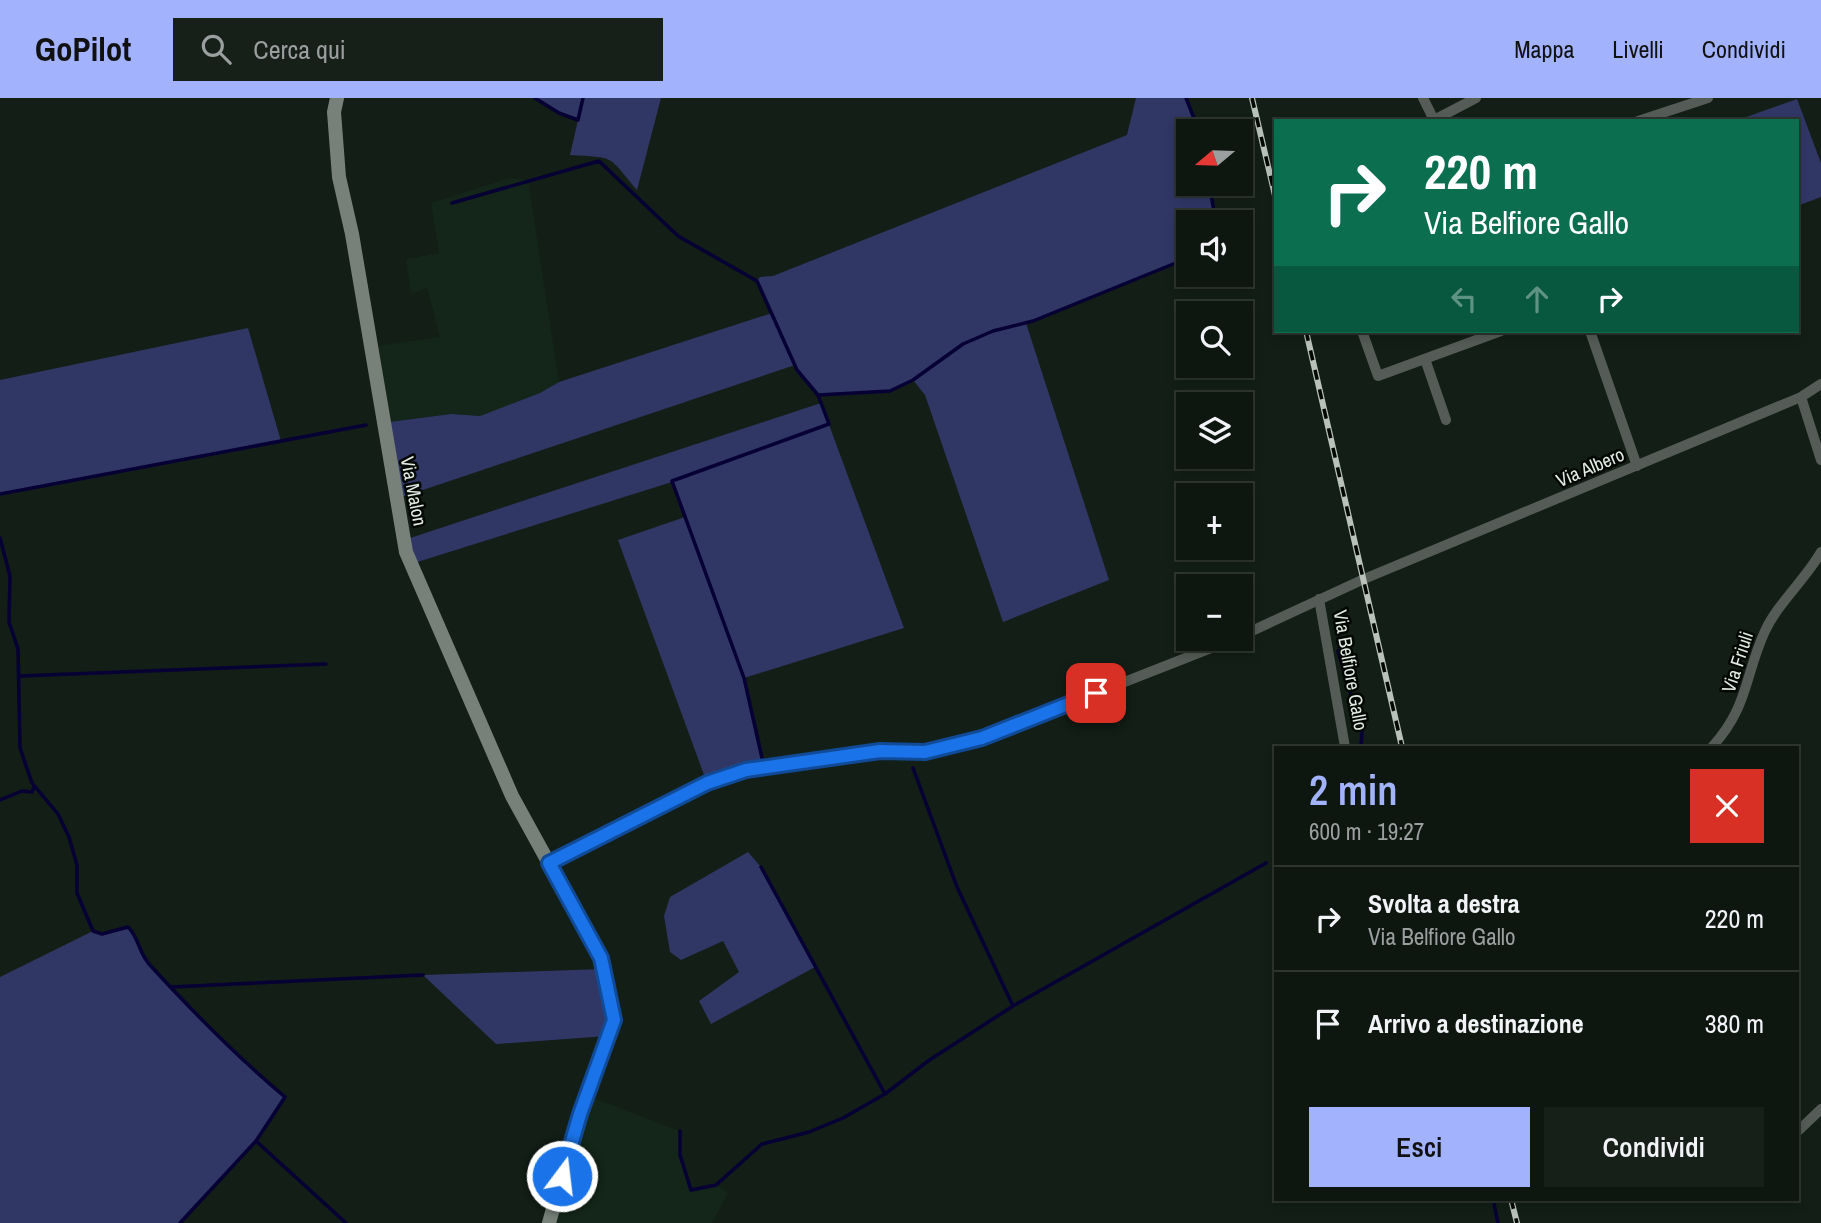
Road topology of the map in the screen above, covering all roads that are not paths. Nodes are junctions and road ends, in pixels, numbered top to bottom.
1 (337, 98) edge
2 (1423, 98) edge
3 (1476, 98) edge
4 (1708, 98) edge
5 (1434, 119) edge
6 (1436, 119) edge
7 (1644, 119) edge
8 (1363, 333) edge
9 (1591, 333) edge
10 (1483, 334) edge
11 (1425, 359) junction
12 (1821, 384) edge
13 (1801, 397) junction
14 (1446, 420) dead end
15 (1821, 460) edge
16 (1637, 466) junction
17 (1821, 552) edge
18 (1370, 577) joint
19 (1319, 599) junction
20 (1253, 630) edge
21 (1203, 651) edge
22 (1345, 746) edge
23 (1713, 746) edge
24 (549, 863) junction
25 (1821, 1109) edge
26 (1799, 1130) edge
27 (549, 1223) edge

1 - 24 street, Via Malon
2 - 5 street
3 - 6 street
4 - 7 street
8 - 11 street
9 - 16 street
10 - 11 street
11 - 14 street
12 - 13 street, Via Albero
13 - 15 street
13 - 16 street, Via Albero
16 - 18 street, Via Albero
17 - 23 street, Via Friuli
18 - 19 street, Via Belfiore Gallo
19 - 20 street, Via Belfiore Gallo
19 - 22 street, Via Belfiore Gallo
21 - 24 street
24 - 27 street
25 - 26 street

